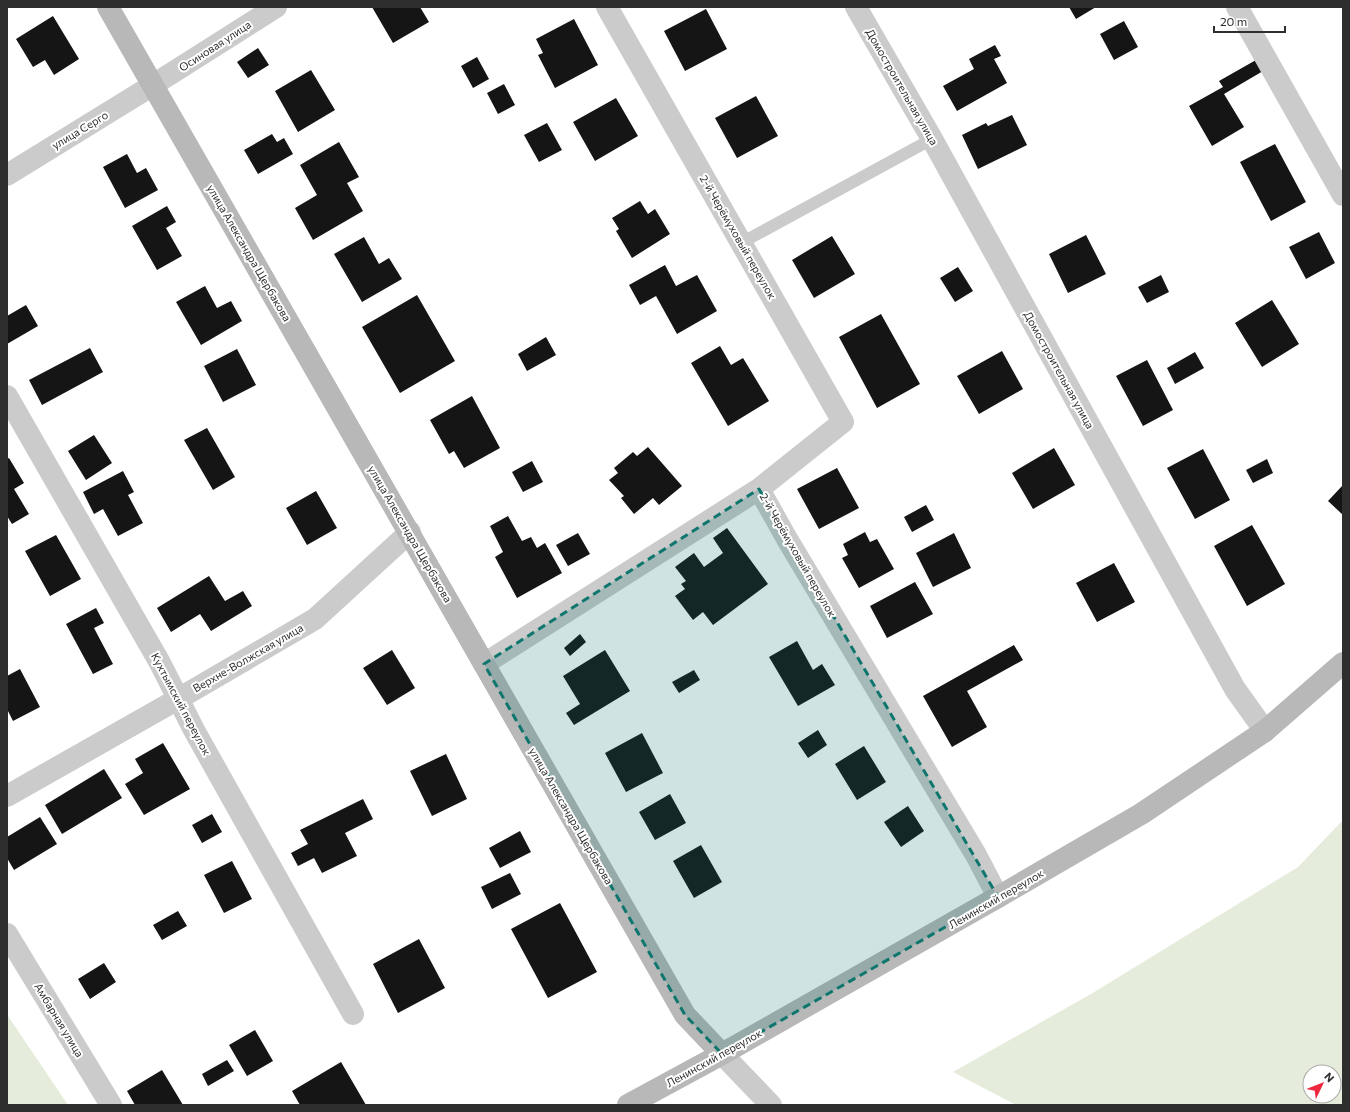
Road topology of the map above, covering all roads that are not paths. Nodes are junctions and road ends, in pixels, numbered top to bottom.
1 (108, 7) edge
2 (276, 7) edge
3 (607, 7) edge
4 (856, 7) edge
5 (1237, 7) edge
6 (153, 86) junction
7 (932, 139) junction
8 (7, 175) edge
9 (1343, 195) edge
10 (741, 243) junction
11 (7, 396) edge
12 (759, 489) junction
13 (410, 532) junction
14 (1343, 662) edge
15 (484, 664) junction
16 (178, 699) junction
17 (1265, 731) junction
18 (7, 796) edge
19 (998, 898) junction
20 (7, 934) edge
21 (353, 1014) dead end
22 (722, 1054) junction
23 (111, 1105) edge
24 (628, 1105) edge
25 (771, 1105) edge

1 - 6 street, улица Александра Щербакова
2 - 6 street, Осиновая улица
3 - 10 street, 2-й Черёмуховый переулок
4 - 7 street, Домостроительная улица
5 - 9 street
6 - 8 street, улица Серго
6 - 13 street, улица Александра Щербакова
7 - 10 lane
7 - 17 street, Домостроительная улица
10 - 12 street, 2-й Черёмуховый переулок
11 - 16 street, Кухтымский переулок
12 - 15 street
12 - 19 street, 2-й Черёмуховый переулок
13 - 15 street, улица Александра Щербакова
13 - 16 street, Верхне-Волжская улица
14 - 17 street, Ленинский переулок
15 - 22 street, улица Александра Щербакова
16 - 18 street, Верхне-Волжская улица
16 - 21 street, Кухтымский переулок
17 - 19 street, Ленинский переулок
19 - 22 street, Ленинский переулок
20 - 23 street, Амбарная улица
22 - 24 street, Ленинский переулок
22 - 25 street

